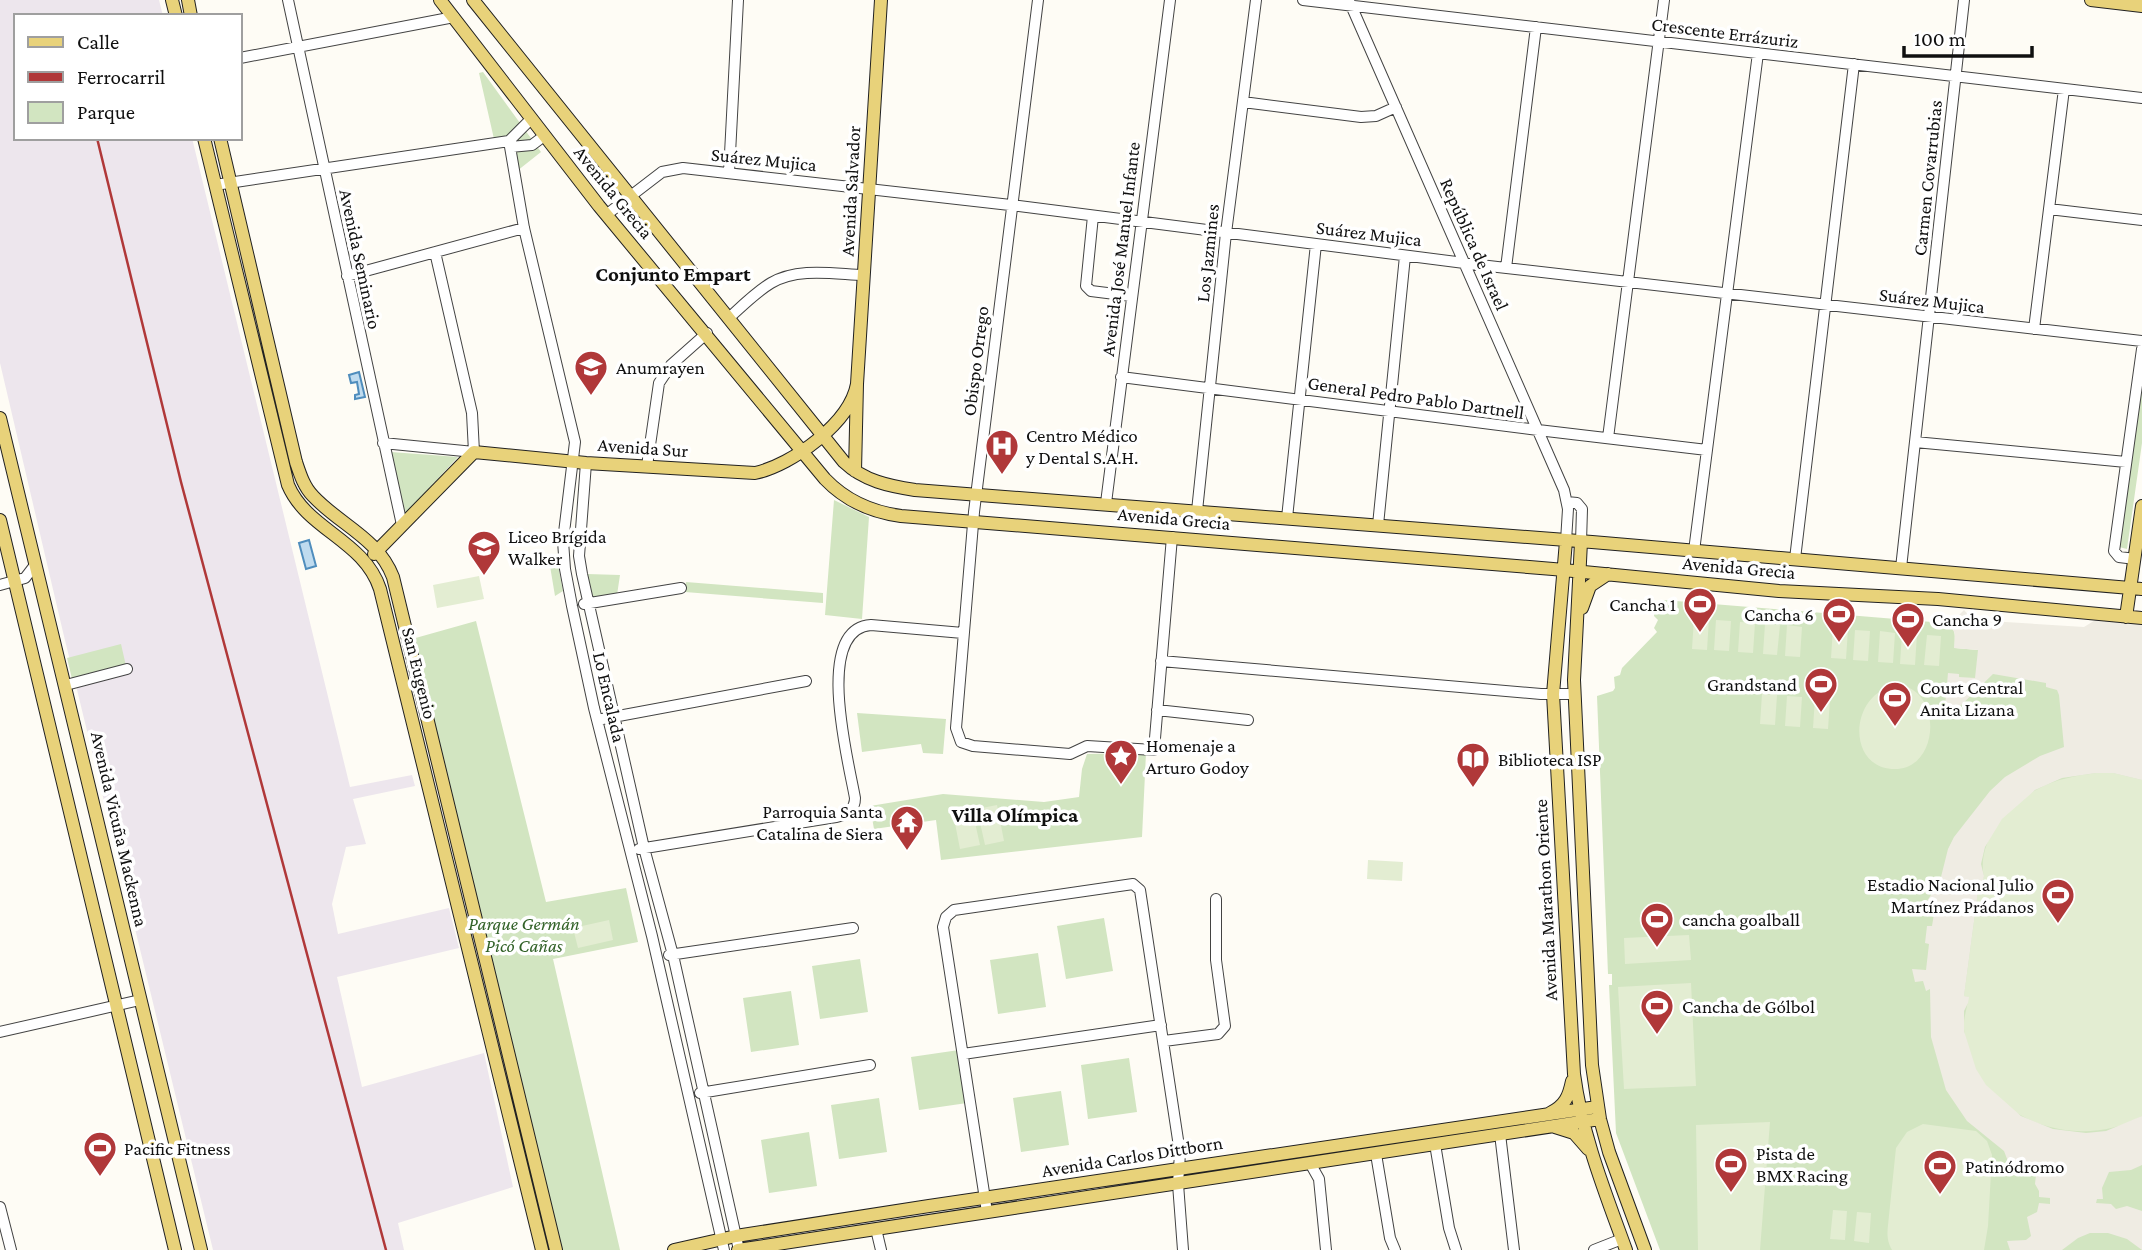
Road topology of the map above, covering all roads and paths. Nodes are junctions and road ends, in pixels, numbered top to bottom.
1 (288, 0) edge
2 (440, 0) edge
3 (473, 0) edge
4 (738, 0) edge
5 (881, 0) edge
6 (1038, 0) edge
7 (1170, 0) edge
8 (1256, 0) edge
9 (1303, 0) edge
10 (1416, 0) edge
11 (1664, 0) edge
12 (1964, 0) edge
13 (2091, 0) edge
14 (1350, 3) edge
15 (2135, 4) edge
16 (1415, 13) junction
17 (454, 17) junction
18 (1536, 27) junction
19 (1658, 41) junction
20 (299, 47) junction
21 (1758, 53) junction
22 (242, 58) edge
23 (1854, 64) junction
24 (1956, 76) junction
25 (2064, 89) junction
26 (2142, 98) edge
27 (1243, 102) junction
28 (1396, 107) junction
29 (531, 119) junction
30 (544, 136) junction
31 (204, 140) edge
32 (220, 140) edge
33 (510, 144) junction
34 (324, 170) junction
35 (729, 173) junction
36 (230, 183) junction
37 (215, 185) junction
38 (869, 189) junction
39 (630, 196) junction
40 (1012, 206) junction
41 (2049, 209) junction
42 (607, 215) junction
43 (1094, 216) junction
44 (2142, 220) edge
45 (1141, 222) junction
46 (524, 228) junction
47 (1226, 233) junction
48 (1316, 244) junction
49 (435, 252) junction
50 (1405, 256) junction
51 (1465, 263) junction
52 (1506, 268) junction
53 (252, 274) junction
54 (864, 275) junction
55 (347, 276) junction
56 (237, 278) junction
57 (1628, 282) junction
58 (1727, 294) junction
59 (1131, 296) junction
60 (1826, 305) junction
61 (1929, 317) junction
62 (729, 318) junction
63 (2034, 329) junction
64 (706, 334) junction
65 (2142, 341) edge
66 (2142, 349) edge
67 (1121, 377) junction
68 (857, 384) junction
69 (1210, 388) junction
70 (1300, 399) junction
71 (1390, 410) junction
72 (284, 411) junction
73 (270, 414) junction
74 (0, 418) edge
75 (1538, 430) junction
76 (822, 434) junction
77 (1608, 438) junction
78 (1915, 442) junction
79 (383, 443) junction
80 (803, 450) junction
81 (1707, 450) junction
82 (474, 452) junction
83 (572, 462) junction
84 (2126, 462) junction
85 (586, 463) junction
86 (647, 466) junction
87 (855, 471) junction
88 (976, 494) junction
89 (1567, 502) junction
90 (1105, 503) junction
91 (2142, 506) edge
92 (1197, 511) junction
93 (1287, 518) junction
94 (0, 520) edge
95 (973, 521) junction
96 (402, 525) junction
97 (1378, 525) junction
98 (1172, 537) junction
99 (1566, 541) junction
100 (1581, 542) junction
101 (378, 550) junction
102 (1694, 551) junction
103 (1795, 559) junction
104 (367, 562) junction
105 (2134, 564) junction
106 (35, 565) junction
107 (1900, 568) junction
108 (1563, 570) junction
109 (1579, 571) junction
110 (1608, 574) junction
111 (15, 581) junction
112 (0, 585) edge
113 (2111, 587) junction
114 (681, 588) dead end
115 (2136, 589) edge
116 (588, 603) junction
117 (572, 606) junction
118 (385, 610) junction
119 (402, 613) junction
120 (2126, 617) junction
121 (2142, 618) edge
122 (1578, 621) junction
123 (963, 633) junction
124 (1161, 661) junction
125 (1555, 665) junction
126 (1574, 666) junction
127 (127, 669) dead end
128 (806, 681) dead end
129 (65, 685) junction
130 (1553, 694) junction
131 (1574, 694) junction
132 (1157, 710) junction
133 (615, 716) junction
134 (597, 720) junction
135 (1248, 720) dead end
136 (644, 848) junction
137 (629, 851) junction
138 (471, 898) junction
139 (1216, 899) dead end
140 (456, 902) junction
141 (477, 923) junction
142 (462, 928) junction
143 (853, 928) dead end
144 (673, 955) junction
145 (657, 958) junction
146 (140, 1000) junction
147 (116, 1006) junction
148 (1590, 1011) junction
149 (1570, 1013) junction
150 (1161, 1025) junction
151 (0, 1032) edge
152 (1164, 1041) junction
153 (963, 1054) junction
154 (870, 1065) dead end
155 (1574, 1074) junction
156 (704, 1092) junction
157 (689, 1095) junction
158 (1598, 1113) junction
159 (1581, 1116) junction
160 (1547, 1120) junction
161 (1500, 1134) junction
162 (1435, 1144) junction
163 (1376, 1154) junction
164 (1592, 1155) junction
165 (1310, 1163) junction
166 (1178, 1169) junction
167 (1178, 1184) junction
168 (985, 1198) junction
169 (729, 1201) junction
170 (714, 1205) junction
171 (0, 1207) edge
172 (987, 1212) junction
173 (876, 1229) junction
174 (736, 1236) junction
175 (1624, 1244) edge
176 (723, 1245) edge
177 (10, 1250) edge
178 (175, 1250) edge
179 (201, 1250) edge
180 (542, 1250) edge
181 (556, 1250) edge
182 (674, 1250) edge
183 (738, 1250) edge
184 (881, 1250) edge
185 (1183, 1250) edge
186 (1326, 1250) edge
187 (1395, 1250) edge
188 (1456, 1250) edge
189 (1514, 1250) edge
190 (1594, 1250) edge
191 (1644, 1250) edge

1 - 20 street, Avenida Seminario
2 - 17 main road, Avenida Grecia
3 - 39 main road, Avenida Grecia
4 - 35 street
5 - 38 main road, Avenida Salvador
6 - 40 street, Obispo Orrego
7 - 45 street, Avenida José Manuel Infante
8 - 27 street, Los Jazmines
9 - 14 street, Crescente Errázuriz
10 - 16 street
11 - 19 street
12 - 24 street, Carmen Covarrubias
13 - 15 main road
14 - 16 street, Crescente Errázuriz
14 - 28 street, República de Israel
16 - 18 street, Crescente Errázuriz
17 - 20 street
17 - 29 main road, Avenida Grecia
18 - 19 street, Crescente Errázuriz
18 - 52 street
19 - 21 street, Crescente Errázuriz
19 - 57 street
20 - 22 street
20 - 34 street, Avenida Seminario
21 - 23 street, Crescente Errázuriz
21 - 58 street
23 - 24 street, Crescente Errázuriz
23 - 60 street
24 - 25 street, Crescente Errázuriz
24 - 61 street, Carmen Covarrubias
25 - 26 street, Crescente Errázuriz
25 - 41 street
27 - 28 street
27 - 47 street, Los Jazmines
28 - 51 street, República de Israel
29 - 30 main road, Avenida Grecia
29 - 33 street
30 - 33 street
30 - 42 main road, Avenida Grecia
31 - 37 main road, San Eugenio
32 - 36 main road, San Eugenio
33 - 34 street
33 - 46 street, Lo Encalada
34 - 36 street
34 - 55 street, Avenida Seminario
35 - 38 street, Suárez Mujica
35 - 39 street, Suárez Mujica
36 - 37 street
36 - 53 main road, San Eugenio
37 - 56 main road, San Eugenio
38 - 40 street, Suárez Mujica
38 - 54 main road, Avenida Salvador
39 - 42 street, Suárez Mujica
39 - 62 main road, Avenida Grecia
40 - 43 street, Suárez Mujica
40 - 88 street, Obispo Orrego
41 - 44 street
41 - 63 street
42 - 64 main road, Avenida Grecia
43 - 45 street, Suárez Mujica
43 - 59 street
45 - 47 street, Suárez Mujica
45 - 59 street, Avenida José Manuel Infante
46 - 49 street
46 - 83 street, Lo Encalada
47 - 48 street, Suárez Mujica
47 - 69 street, Los Jazmines
48 - 50 street, Suárez Mujica
48 - 70 street
49 - 55 street
49 - 82 street
50 - 51 street, Suárez Mujica
50 - 71 street
51 - 52 street, Suárez Mujica
51 - 75 street, República de Israel
52 - 57 street, Suárez Mujica
53 - 56 main road
53 - 72 main road, San Eugenio
54 - 62 street
54 - 68 main road, Avenida Salvador
55 - 79 street, Avenida Seminario
56 - 73 main road, San Eugenio
57 - 58 street, Suárez Mujica
57 - 77 street
58 - 60 street, Suárez Mujica
58 - 81 street
59 - 67 street, Avenida José Manuel Infante
60 - 61 street, Suárez Mujica
60 - 103 street
61 - 63 street, Suárez Mujica
61 - 78 street, Carmen Covarrubias
62 - 76 main road, Avenida Grecia
63 - 65 street, Suárez Mujica
64 - 80 main road, Avenida Grecia
64 - 86 street
66 - 84 street
67 - 69 street, General Pedro Pablo Dartnell
67 - 90 street, Avenida José Manuel Infante
68 - 76 main road, Avenida Salvador
68 - 87 main road, Avenida Salvador
69 - 70 street, General Pedro Pablo Dartnell
69 - 92 street, Los Jazmines
70 - 71 street, General Pedro Pablo Dartnell
70 - 93 street
71 - 75 street, General Pedro Pablo Dartnell
71 - 97 street
72 - 73 main road
72 - 101 main road, San Eugenio
73 - 104 main road, San Eugenio
74 - 106 main road, Avenida Vicuña Mackenna
75 - 77 street, General Pedro Pablo Dartnell
75 - 89 street, República de Israel
76 - 80 main road, Avenida Salvador
76 - 87 main road, Avenida Grecia
77 - 81 street, General Pedro Pablo Dartnell
78 - 84 street
78 - 107 street, Carmen Covarrubias
79 - 82 street, Avenida Sur
79 - 96 street, Avenida Seminario
80 - 86 main road, Avenida Sur
80 - 95 main road, Avenida Grecia
81 - 102 street
82 - 83 main road, Avenida Sur
82 - 96 main road
83 - 85 main road, Avenida Sur
83 - 117 street, Lo Encalada
84 - 105 street
85 - 86 main road, Avenida Sur
85 - 116 street, Lo Encalada
87 - 88 main road, Avenida Grecia
88 - 90 main road, Avenida Grecia
88 - 95 street, Obispo Orrego
89 - 99 street, República de Israel
89 - 100 street, República de Israel
90 - 92 main road, Avenida Grecia
91 - 105 main road
92 - 93 main road, Avenida Grecia
93 - 97 main road, Avenida Grecia
94 - 111 main road
95 - 98 main road, Avenida Grecia
95 - 123 street, Obispo Orrego
96 - 101 main road
97 - 99 main road, Avenida Grecia
98 - 108 main road, Avenida Grecia
98 - 124 street
99 - 100 main road, Avenida Grecia
99 - 108 main road, Avenida Marathon Oriente
100 - 102 main road, Avenida Grecia
100 - 109 main road, Avenida Marathon Oriente
101 - 104 main road
101 - 119 main road, San Eugenio
102 - 103 main road, Avenida Grecia
103 - 107 main road, Avenida Grecia
104 - 118 main road, San Eugenio
105 - 113 main road
105 - 115 main road
106 - 111 street
106 - 129 main road, Avenida Vicuña Mackenna
107 - 113 main road, Avenida Grecia
108 - 109 main road, Avenida Grecia
108 - 125 main road, Avenida Marathon Oriente
109 - 110 main road, Avenida Grecia
109 - 122 main road, Avenida Marathon Oriente
110 - 120 main road, Avenida Grecia
110 - 122 main road
111 - 112 street
111 - 147 main road
113 - 115 main road, Avenida Grecia
114 - 116 street
115 - 120 main road
116 - 117 street
116 - 133 street, Lo Encalada
117 - 134 street, Lo Encalada
118 - 119 main road
118 - 140 main road, San Eugenio
119 - 138 main road, San Eugenio
120 - 121 main road, Avenida Grecia
122 - 126 main road, Avenida Marathon Oriente
123 - 132 street, Obispo Orrego
123 - 136 street
124 - 130 street
124 - 132 street
125 - 126 main road
125 - 130 main road, Avenida Marathon Oriente
126 - 131 main road, Avenida Marathon Oriente
127 - 129 street
128 - 133 street
129 - 146 main road, Avenida Vicuña Mackenna
130 - 131 street
130 - 149 main road, Avenida Marathon Oriente
131 - 148 main road, Avenida Marathon Oriente
132 - 135 street
133 - 134 street
133 - 136 street, Lo Encalada
134 - 137 street, Lo Encalada
136 - 137 street
136 - 144 street, Lo Encalada
137 - 145 street, Lo Encalada
138 - 140 main road
138 - 141 main road, San Eugenio
139 - 152 street
140 - 142 main road, San Eugenio
141 - 142 main road
141 - 181 main road, San Eugenio
142 - 180 main road, San Eugenio
143 - 144 street
144 - 145 street
144 - 156 street, Lo Encalada
145 - 157 street, Lo Encalada
146 - 147 street
146 - 179 main road, Avenida Vicuña Mackenna
147 - 151 street
147 - 178 main road
148 - 149 main road
148 - 158 main road, Avenida Marathon Oriente
149 - 155 main road, Avenida Marathon Oriente
150 - 152 street
150 - 153 street
150 - 153 street
152 - 166 street
153 - 168 street
154 - 156 street
155 - 159 main road, Avenida Marathon Oriente
155 - 160 main road
156 - 157 street
156 - 169 street, Lo Encalada
157 - 170 street, Lo Encalada
158 - 159 main road, Avenida Carlos Dittborn
158 - 191 main road, Avenida Marathon Oriente
159 - 160 main road, Avenida Carlos Dittborn
159 - 164 main road, Avenida Marathon Oriente
160 - 161 main road, Avenida Carlos Dittborn
160 - 164 main road
160 - 166 main road, Avenida Carlos Dittborn
161 - 162 main road, Avenida Carlos Dittborn
161 - 189 street
162 - 163 main road, Avenida Carlos Dittborn
162 - 188 street
163 - 165 main road, Avenida Carlos Dittborn
163 - 187 street
164 - 175 main road, Avenida Marathon Oriente
165 - 167 main road, Avenida Carlos Dittborn
165 - 186 street
166 - 167 street
166 - 168 main road, Avenida Carlos Dittborn
167 - 172 main road, Avenida Carlos Dittborn
167 - 185 street
168 - 172 street
168 - 174 main road, Avenida Carlos Dittborn
169 - 170 street
169 - 174 street, Lo Encalada
170 - 176 street, Lo Encalada
171 - 177 street
172 - 173 main road, Avenida Carlos Dittborn
173 - 183 main road, Avenida Carlos Dittborn
173 - 184 street
174 - 176 main road, Avenida Carlos Dittborn
174 - 183 street, Lo Encalada
175 - 190 street
176 - 182 main road, Avenida Carlos Dittborn

